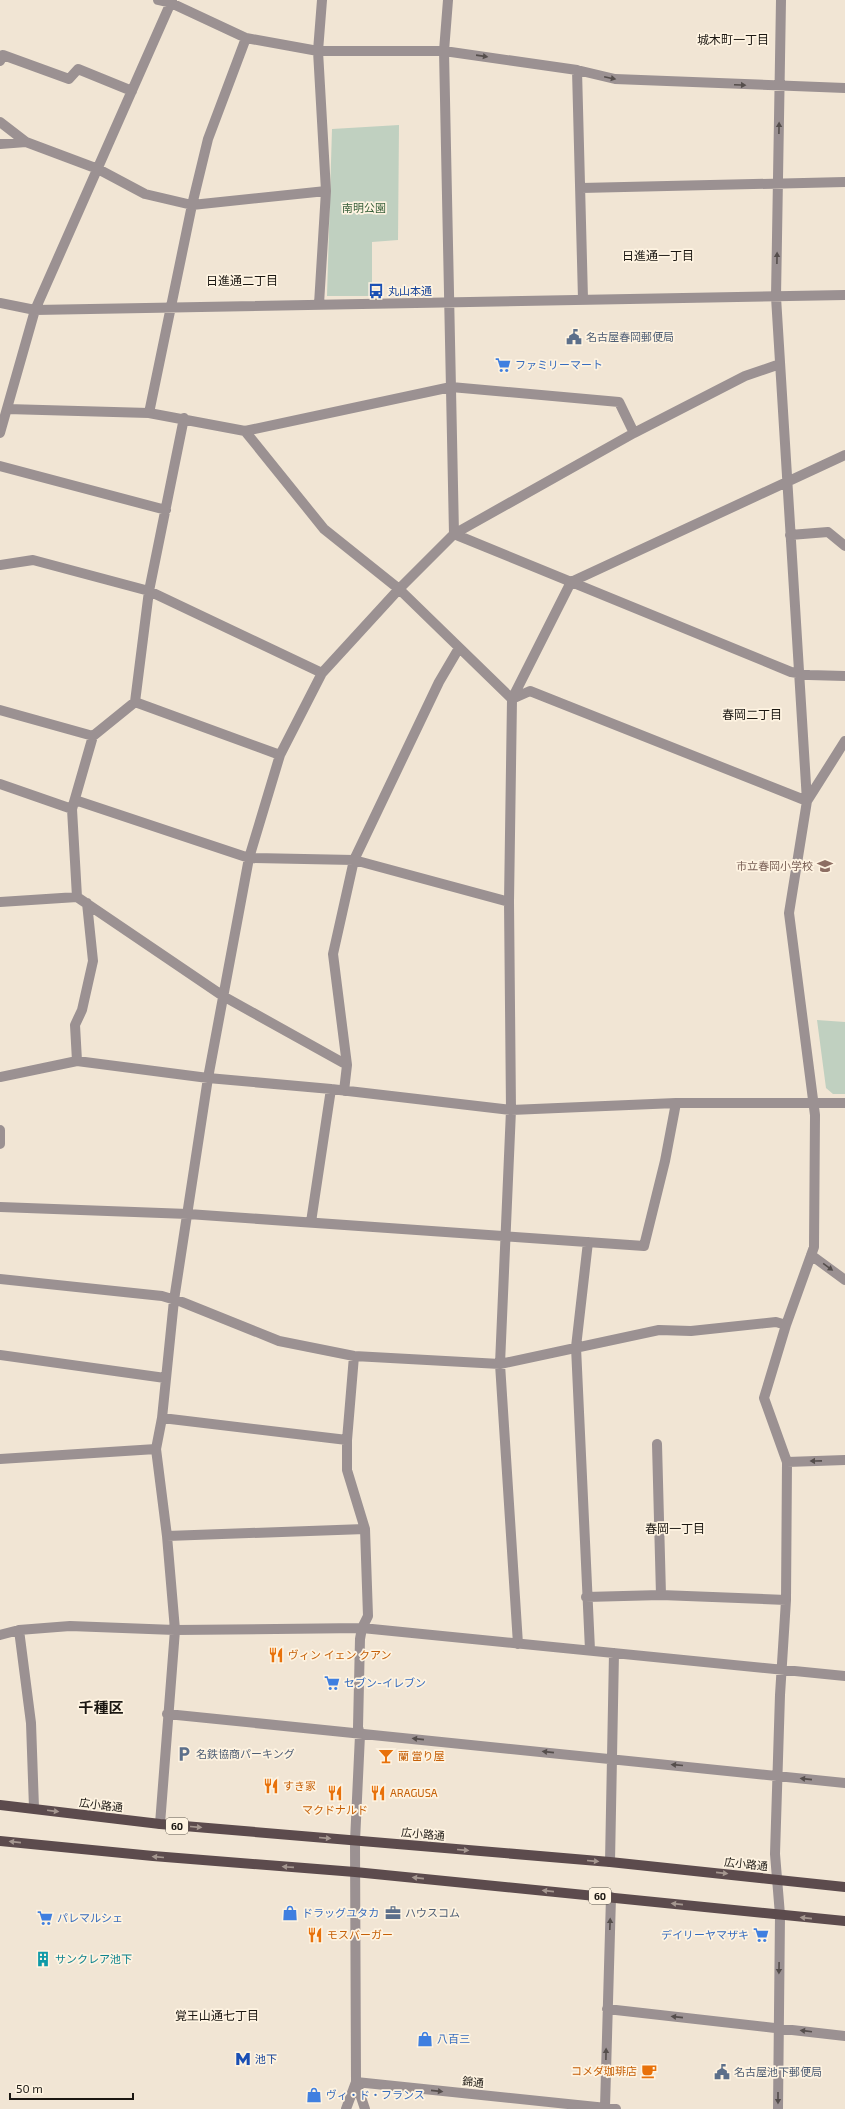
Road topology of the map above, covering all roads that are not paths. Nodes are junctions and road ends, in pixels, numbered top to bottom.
1 (158, 0) edge
2 (322, 0) edge
3 (448, 0) edge
4 (781, 0) edge
5 (171, 2) edge
6 (246, 38) junction
7 (318, 51) junction
8 (444, 51) junction
9 (0, 61) edge
10 (577, 70) junction
11 (779, 87) junction
12 (845, 88) edge
13 (132, 91) junction
14 (0, 122) edge
15 (26, 142) junction
16 (0, 144) edge
17 (98, 169) junction
18 (845, 182) edge
19 (778, 183) junction
20 (581, 188) junction
21 (326, 191) junction
22 (192, 205) junction
23 (845, 295) edge
24 (776, 297) junction
25 (583, 299) junction
26 (450, 301) junction
27 (0, 303) edge
28 (319, 304) junction
29 (172, 307) junction
30 (35, 310) junction
31 (780, 364) junction
32 (451, 387) junction
33 (7, 409) junction
34 (149, 412) junction
35 (184, 418) junction
36 (245, 431) junction
37 (0, 433) edge
38 (634, 433) junction
39 (845, 455) edge
40 (0, 466) edge
41 (787, 481) junction
42 (166, 510) junction
43 (454, 534) junction
44 (790, 535) junction
45 (845, 546) edge
46 (0, 565) edge
47 (571, 582) junction
48 (398, 589) junction
49 (149, 591) junction
50 (459, 648) junction
51 (322, 672) junction
52 (800, 673) junction
53 (845, 676) edge
54 (512, 699) junction
55 (135, 702) junction
56 (0, 710) edge
57 (93, 736) junction
58 (845, 741) edge
59 (280, 755) junction
60 (0, 784) edge
61 (807, 801) junction
62 (74, 804) junction
63 (249, 858) junction
64 (354, 860) junction
65 (76, 897) junction
66 (0, 902) edge
67 (509, 902) junction
68 (87, 903) junction
69 (223, 996) junction
70 (77, 1061) junction
71 (347, 1065) junction
72 (0, 1077) edge
73 (208, 1078) junction
74 (331, 1089) junction
75 (344, 1091) junction
76 (676, 1103) junction
77 (845, 1103) edge
78 (814, 1104) junction
79 (511, 1110) junction
80 (0, 1130) edge
81 (0, 1144) edge
82 (0, 1207) edge
83 (188, 1214) junction
84 (311, 1222) junction
85 (506, 1236) junction
86 (588, 1242) junction
87 (811, 1255) junction
88 (0, 1279) edge
89 (845, 1280) edge
90 (174, 1300) junction
91 (786, 1325) junction
92 (576, 1347) junction
93 (0, 1355) edge
94 (354, 1356) junction
95 (500, 1364) junction
96 (165, 1378) junction
97 (162, 1418) junction
98 (347, 1440) junction
99 (656, 1444) dead end
100 (156, 1448) junction
101 (0, 1458) edge
102 (845, 1460) edge
103 (787, 1462) junction
104 (365, 1529) junction
105 (167, 1536) junction
106 (661, 1595) junction
107 (586, 1597) junction
108 (786, 1600) junction
109 (362, 1628) junction
110 (19, 1630) junction
111 (175, 1630) junction
112 (0, 1635) edge
113 (518, 1644) junction
114 (590, 1650) junction
115 (614, 1653) junction
116 (782, 1670) junction
117 (845, 1676) edge
118 (167, 1714) junction
119 (360, 1735) junction
120 (612, 1759) junction
121 (779, 1775) junction
122 (845, 1782) edge
123 (0, 1805) edge
124 (34, 1808) junction
125 (160, 1824) junction
126 (0, 1841) edge
127 (354, 1841) junction
128 (610, 1862) junction
129 (355, 1872) junction
130 (778, 1879) junction
131 (845, 1888) edge
132 (611, 1897) junction
133 (780, 1915) junction
134 (845, 1921) edge
135 (607, 2009) junction
136 (778, 2028) junction
137 (845, 2036) edge
138 (356, 2082) junction
139 (605, 2107) junction
140 (346, 2109) edge
141 (364, 2109) edge
142 (616, 2109) edge
143 (778, 2109) edge

1 - 5 street
2 - 7 street
3 - 8 street
4 - 11 street
5 - 6 street
5 - 13 street
6 - 7 street
6 - 22 street
7 - 8 street
7 - 21 street
8 -> 10 street
8 - 26 street
9 - 13 street
10 -> 11 street
10 - 20 street
11 - 12 street
19 -> 11 street
13 - 17 street
14 - 15 street
15 - 16 street
15 - 17 street
17 - 22 street
17 - 30 street
18 - 19 street
19 - 20 street
24 -> 19 street
20 - 25 street
21 - 22 street
21 - 28 street
22 - 29 street
23 - 24 street
24 - 25 street
24 - 31 street
25 - 26 street
26 - 28 street
26 - 32 street
27 - 30 street
28 - 29 street
29 - 30 street
29 - 34 street
30 - 33 street
31 - 38 street
31 - 41 street
32 - 36 street
32 - 38 street
32 - 43 street
33 - 34 street
33 - 37 street
34 - 35 street
35 - 36 street
35 - 42 street
36 - 48 street
38 - 43 street
39 - 41 street
40 - 42 street
41 - 44 street
41 - 47 street
42 - 49 street
43 - 47 street
43 - 48 street
44 - 45 street
44 - 52 street
46 - 49 street
47 - 52 street
47 - 54 street
48 - 50 street
48 - 51 street
49 - 51 street
49 - 55 street
50 - 54 street
50 - 64 street
51 - 59 street
52 - 53 street
52 - 61 street
54 - 61 street
54 - 67 street
55 - 57 street
55 - 59 street
56 - 57 street
57 - 62 street
58 - 61 street
59 - 63 street
60 - 62 street
61 - 78 street
62 - 63 street
62 - 65 street
63 - 64 street
63 - 69 street
64 - 67 street
64 - 71 street
65 - 66 street
65 - 68 street
67 - 79 street
68 - 69 street
68 - 70 street
69 - 71 street
69 - 73 street
70 - 72 street
70 - 73 street
71 - 75 street
73 - 74 street
73 - 83 street
74 - 75 street
74 - 84 street
75 - 79 street
76 - 78 street
76 - 79 street
76 - 86 street
77 - 78 street
78 - 87 street
79 - 85 street
80 - 81 street
82 - 83 street
83 - 84 street
83 - 90 street
84 - 85 street
85 - 86 street
85 - 95 street
86 - 92 street
87 -> 89 street
87 - 91 street
88 - 90 street
90 - 94 street
90 - 96 street
91 - 92 street
91 - 103 street
92 - 95 street
92 - 107 street
93 - 96 street
94 - 95 street
94 - 98 street
95 - 113 street
96 - 97 street
97 - 98 street
97 - 100 street
98 - 104 street
99 - 106 street
100 - 101 street
100 - 105 street
102 -> 103 street
103 - 108 street
104 - 105 street
104 - 109 street
105 - 111 street
106 - 107 street
106 - 108 street
107 - 114 street
108 - 116 street
109 - 111 street
109 - 113 street
109 - 119 street
110 - 111 street
110 - 112 street
110 - 124 street
111 - 118 street
113 - 114 street
114 - 115 street
115 - 116 street
115 - 120 street
116 - 117 street
116 - 121 street
118 - 119 street
118 - 125 street
120 -> 119 street
119 - 127 street
121 -> 120 street
120 - 128 street
122 -> 121 street
121 - 130 street
123 - 124 main road, 広小路通 / 60
124 -> 125 main road, 広小路通 / 60
125 -> 127 main road, 広小路通 / 60
129 -> 126 main road, 60
127 -> 128 main road, 広小路通 / 60
127 - 129 street
128 -> 130 main road, 広小路通 / 60
132 -> 129 main road, 60
129 - 138 street
130 - 131 main road, 広小路通 / 60
130 - 133 street
133 -> 132 main road, 60
135 -> 132 street
134 -> 133 main road, 60
133 -> 136 street
136 -> 135 street
139 -> 135 street
137 -> 136 street
136 -> 143 street
138 -> 139 street, 錦通
138 - 140 street
138 - 141 street
139 - 142 street, 錦通

